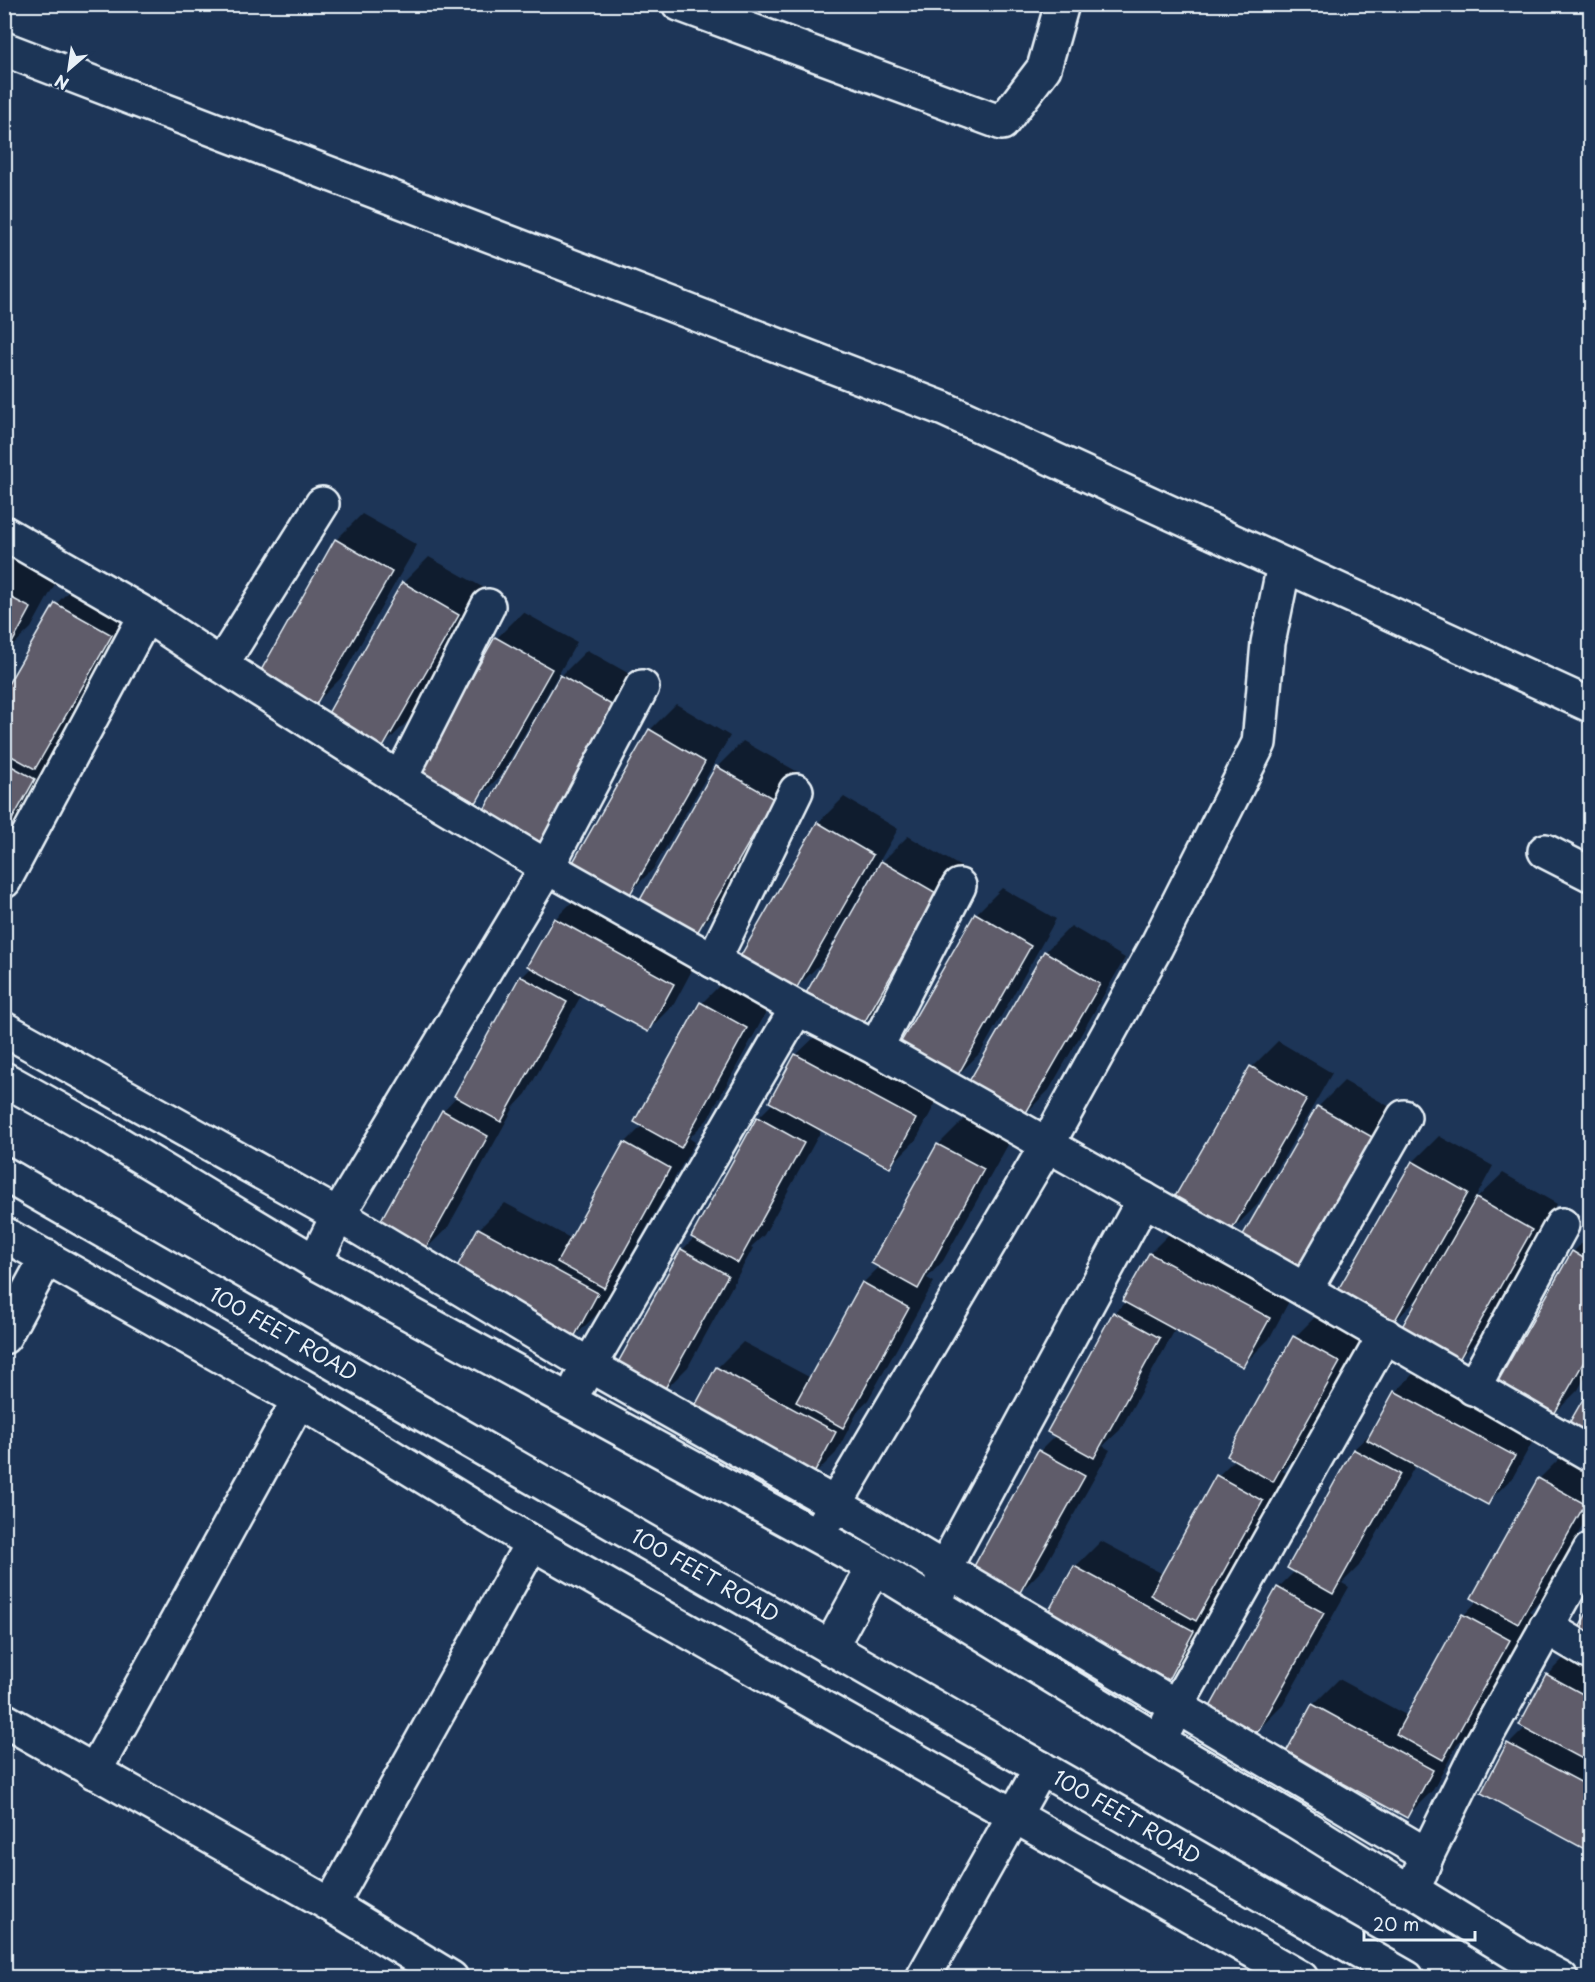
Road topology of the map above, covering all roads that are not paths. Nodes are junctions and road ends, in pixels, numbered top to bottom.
1 (679, 4) edge
2 (1062, 4) edge
3 (4, 49) edge
4 (322, 504) dead end
5 (4, 533) edge
6 (1284, 565) junction
7 (488, 606) dead end
8 (146, 615) junction
9 (221, 665) junction
10 (642, 687) dead end
11 (1590, 705) edge
12 (400, 779) junction
13 (796, 791) dead end
14 (1545, 851) dead end
15 (547, 867) junction
16 (1590, 874) edge
17 (4, 881) edge
18 (959, 886) dead end
19 (713, 961) junction
20 (797, 1008) junction
21 (4, 1029) edge
22 (876, 1048) junction
23 (4, 1079) edge
24 (1404, 1117) dead end
25 (1047, 1145) junction
26 (4, 1174) edge
27 (1144, 1199) junction
28 (338, 1215) junction
29 (1562, 1225) dead end
30 (4, 1234) edge
31 (47, 1257) junction
32 (315, 1262) junction
33 (1305, 1290) junction
34 (1385, 1335) junction
35 (4, 1338) edge
36 (589, 1365) junction
37 (1473, 1388) junction
38 (299, 1400) junction
39 (570, 1400) junction
40 (1590, 1454) edge
41 (835, 1504) junction
42 (817, 1535) junction
43 (532, 1543) junction
44 (1590, 1550) edge
45 (874, 1567) junction
46 (944, 1569) junction
47 (937, 1605) junction
48 (1546, 1627) junction
49 (830, 1648) junction
50 (1590, 1653) edge
51 (1176, 1707) junction
52 (4, 1720) edge
53 (1160, 1742) junction
54 (1041, 1768) junction
55 (94, 1772) junction
56 (1014, 1816) junction
57 (1427, 1855) junction
58 (1414, 1891) junction
59 (331, 1905) junction
60 (1254, 1966) edge
61 (451, 1977) edge
62 (923, 1977) edge
63 (1301, 1977) edge
64 (1407, 1977) edge
65 (1561, 1977) edge

1 - 2 street
3 - 6 street
4 - 9 street
5 - 8 street
6 - 11 street
6 - 25 street
7 - 12 street
8 - 9 street
8 - 17 street
9 - 12 street
10 - 15 street
12 - 15 street
13 - 19 street
14 - 16 street
15 - 19 street
15 - 28 street
18 - 22 street
19 - 20 street
20 - 22 street
20 - 36 street
21 - 28 street
22 - 25 street
23 - 32 street
24 - 33 street
25 - 27 street
25 - 41 street
26 - 49 street, 100 FEET ROAD
27 - 33 street
27 - 46 street
28 - 32 street
28 - 36 street
29 - 37 street
30 - 31 street
31 - 35 street
31 - 38 street
32 - 39 street
33 - 34 street
34 - 37 street
34 - 51 street
36 - 39 street
36 - 41 street
37 - 40 street
38 - 43 street
38 - 55 street
39 - 42 street
41 - 42 street
41 - 46 street
42 - 45 street
43 - 56 street
43 - 59 street
44 - 48 street
45 - 47 street
45 - 49 street
46 - 47 street
46 - 51 street
47 - 53 street
48 - 50 street
48 - 57 street
49 - 54 street, 100 FEET ROAD
51 - 53 street
51 - 57 street
52 - 55 street
53 - 58 street
54 - 56 street
54 - 64 street, 100 FEET ROAD
55 - 59 street
56 - 60 street
56 - 62 street
57 - 58 street
58 - 65 street
59 - 61 street
60 - 63 street

